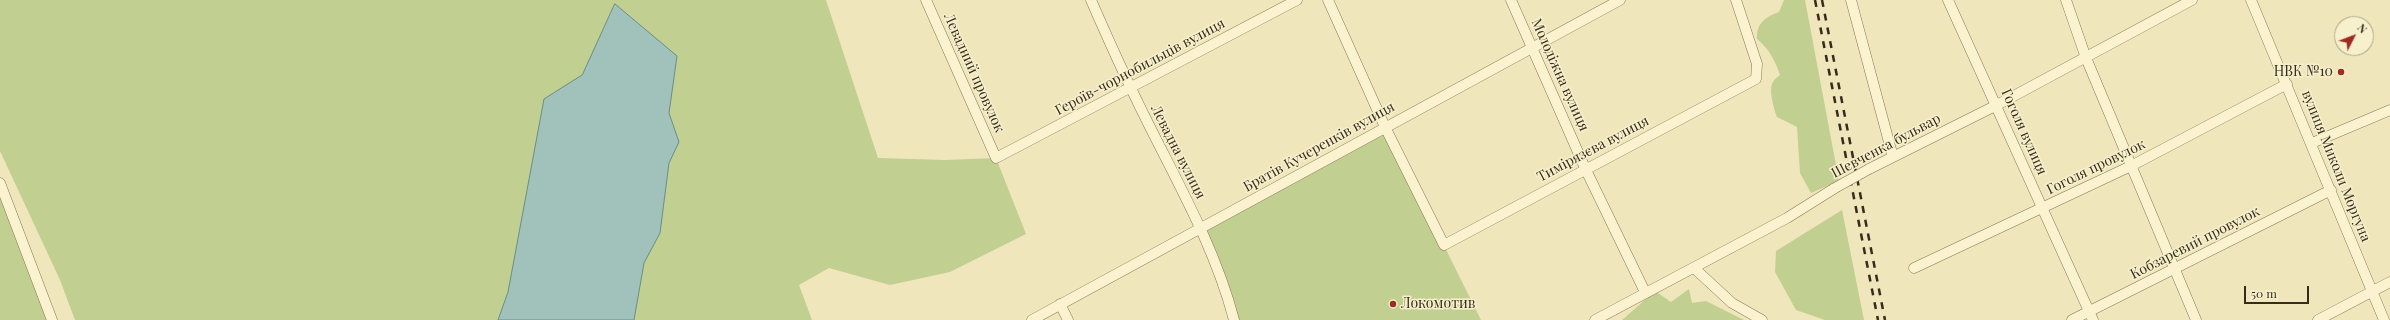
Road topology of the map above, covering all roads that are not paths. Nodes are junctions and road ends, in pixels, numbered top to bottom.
1 (926, 0) edge
2 (1090, 0) edge
3 (1297, 0) edge
4 (1328, 0) edge
5 (1511, 0) edge
6 (1620, 0) edge
7 (1736, 0) edge
8 (1851, 0) edge
9 (1948, 0) edge
10 (2066, 0) edge
11 (2192, 0) edge
12 (2252, 0) edge
13 (1532, 46) junction
14 (2086, 58) junction
15 (2287, 84) junction
16 (1130, 88) junction
17 (1997, 105) junction
18 (2390, 110) edge
19 (1385, 128) junction
20 (2312, 143) junction
21 (996, 158) joint
22 (1892, 158) junction
23 (2131, 166) junction
24 (1585, 168) junction
25 (0, 183) edge
26 (2330, 190) junction
27 (2043, 208) junction
28 (1200, 228) junction
29 (1694, 268) junction
30 (1914, 268) dead end
31 (2175, 270) junction
32 (2390, 282) edge
33 (2372, 290) junction
34 (1645, 292) junction
35 (1060, 304) junction
36 (2091, 315) edge
37 (52, 320) edge
38 (1032, 320) edge
39 (1068, 320) edge
40 (1234, 320) edge
41 (1594, 320) edge
42 (1762, 320) edge
43 (2072, 320) edge
44 (2196, 320) edge
45 (2318, 320) edge
46 (2384, 320) edge

1 - 21 street, Левадний провулок
2 - 16 street, Левадна вулиця
3 - 16 street, Героїв-чорнобильців вулиця
4 - 19 street
5 - 13 street, Молодіжна вулиця
6 - 13 street, Братів Кучеренків вулиця
7 - 24 street, Тимірязєва вулиця
8 - 22 street
9 - 17 street, Гоголя вулиця
10 - 14 street
11 - 14 street, Шевченка бульвар
12 - 15 street, вулиця Миколи Моргуна
13 - 19 street, Братів Кучеренків вулиця
13 - 24 street, Молодіжна вулиця
14 - 17 street, Шевченка бульвар
14 - 23 street
15 - 20 street, вулиця Миколи Моргуна
15 - 23 street, Гоголя провулок
16 - 21 street, Героїв-чорнобильців вулиця
16 - 28 street, Левадна вулиця
17 - 22 street, Шевченка бульвар
17 - 27 street, Гоголя вулиця
18 - 20 street
19 - 24 street, Тимірязєва вулиця
19 - 28 street, Братів Кучеренків вулиця
20 - 26 street, вулиця Миколи Моргуна
22 - 29 street, Шевченка бульвар, bridge
23 - 27 street, Гоголя провулок
23 - 31 street
24 - 34 street, Молодіжна вулиця
25 - 37 street
26 - 31 street, Кобзаревий провулок
26 - 33 street, вулиця Миколи Моргуна
27 - 30 street, Гоголя провулок
27 - 36 street, Гоголя вулиця
28 - 35 street, Братів Кучеренків вулиця
28 - 40 street, Левадна вулиця
29 - 34 street, Шевченка бульвар
29 - 42 street
31 - 36 street, Кобзаревий провулок
31 - 44 street
32 - 33 street
33 - 45 street
33 - 46 street, вулиця Миколи Моргуна
34 - 41 street, Шевченка бульвар
35 - 38 street, Братів Кучеренків вулиця
35 - 39 street
36 - 43 street, Кобзаревий провулок

